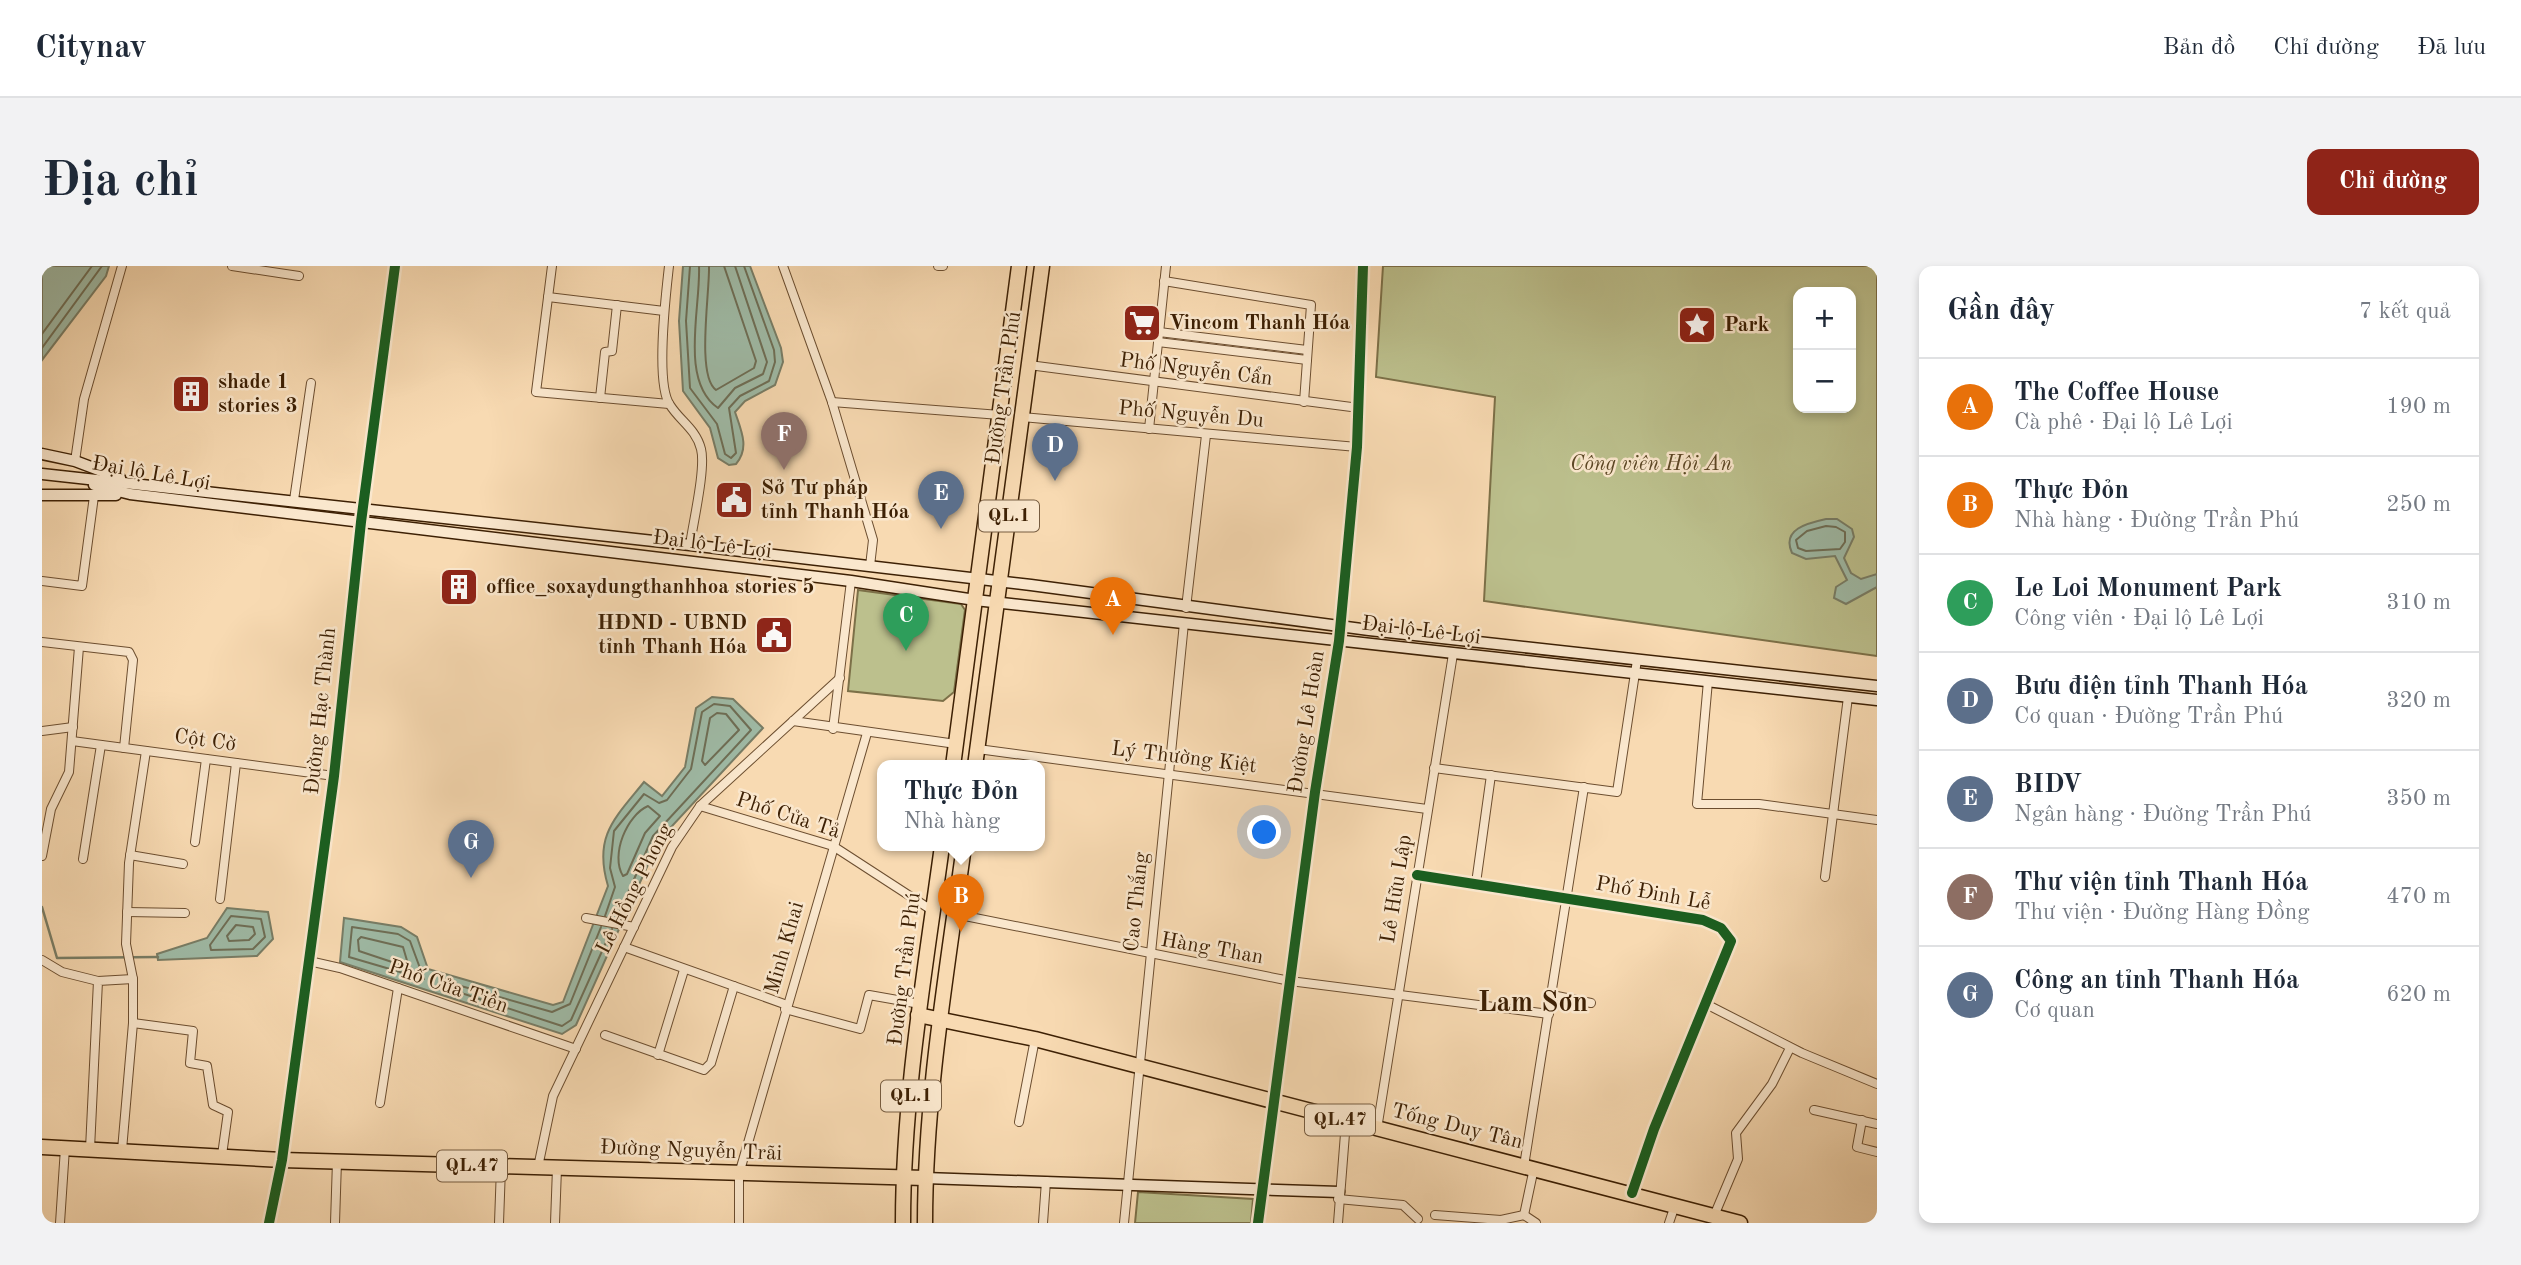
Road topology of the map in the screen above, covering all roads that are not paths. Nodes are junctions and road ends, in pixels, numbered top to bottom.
1 (122, 266) edge
2 (232, 266) edge
3 (396, 266) edge
4 (552, 266) edge
5 (669, 266) edge
6 (783, 266) edge
7 (1019, 266) edge
8 (1042, 266) edge
9 (1166, 266) edge
10 (1363, 266) edge
11 (299, 276) dead end
12 (1164, 281) junction
13 (548, 297) junction
14 (617, 305) junction
15 (1014, 310) junction
16 (664, 311) junction
17 (1035, 313) junction
18 (1158, 337) junction
19 (1307, 349) junction
20 (1307, 360) junction
21 (1029, 365) junction
22 (1153, 382) junction
23 (311, 383) dead end
24 (600, 398) junction
25 (1304, 401) junction
26 (832, 402) junction
27 (669, 404) junction
28 (1359, 408) junction
29 (1000, 415) junction
30 (1022, 417) junction
31 (1149, 429) junction
32 (1206, 435) junction
33 (1357, 447) junction
34 (42, 454) edge
35 (75, 461) junction
36 (42, 474) edge
37 (132, 489) junction
38 (42, 495) edge
39 (94, 496) junction
40 (294, 500) junction
41 (363, 508) junction
42 (361, 522) junction
43 (619, 537) junction
44 (690, 545) junction
45 (618, 553) junction
46 (870, 566) junction
47 (978, 579) junction
48 (42, 581) edge
49 (851, 581) junction
50 (1000, 581) junction
51 (975, 600) junction
52 (997, 603) junction
53 (1186, 608) junction
54 (1184, 623) junction
55 (1340, 626) junction
56 (1339, 641) junction
57 (42, 642) edge
58 (79, 646) junction
59 (1452, 654) junction
60 (1637, 660) junction
61 (1635, 673) junction
62 (840, 678) junction
63 (1708, 681) junction
64 (1877, 686) edge
65 (1848, 697) junction
66 (1877, 700) edge
67 (793, 721) junction
68 (73, 727) junction
69 (833, 729) junction
70 (42, 731) edge
71 (867, 733) junction
72 (72, 741) junction
73 (956, 744) junction
74 (102, 745) junction
75 (124, 748) junction
76 (978, 749) junction
77 (146, 751) junction
78 (206, 759) junction
79 (954, 760) edge
80 (976, 760) edge
81 (236, 763) junction
82 (1434, 768) junction
83 (1167, 773) junction
84 (1491, 775) junction
85 (334, 776) junction
86 (1584, 788) junction
87 (1315, 792) junction
88 (700, 806) junction
89 (1427, 809) junction
90 (1834, 814) junction
91 (1877, 820) edge
92 (195, 842) dead end
93 (833, 846) junction
94 (941, 851) edge
95 (963, 851) edge
96 (130, 855) junction
97 (42, 856) edge
98 (83, 859) dead end
99 (183, 864) dead end
100 (1417, 875) junction
101 (1825, 877) dead end
102 (1476, 883) junction
103 (1567, 898) junction
104 (220, 899) dead end
105 (933, 911) junction
106 (127, 912) junction
107 (185, 913) dead end
108 (955, 914) junction
109 (586, 919) dead end
110 (634, 927) junction
111 (624, 947) junction
112 (1149, 955) junction
113 (42, 960) edge
114 (309, 961) junction
115 (684, 970) junction
116 (132, 979) junction
117 (98, 981) junction
118 (1290, 981) junction
119 (734, 986) junction
120 (398, 988) junction
121 (1398, 993) junction
122 (1552, 995) junction
123 (1591, 1003) dead end
124 (1706, 1004) junction
125 (786, 1007) junction
126 (919, 1010) junction
127 (1549, 1014) junction
128 (940, 1018) junction
129 (133, 1023) junction
130 (605, 1035) dead end
131 (1035, 1039) junction
132 (1790, 1048) junction
133 (576, 1049) junction
134 (659, 1055) junction
135 (1137, 1065) junction
136 (1877, 1084) edge
137 (380, 1103) dead end
138 (1275, 1103) junction
139 (1814, 1110) dead end
140 (1862, 1120) junction
141 (1346, 1121) junction
142 (1019, 1122) dead end
143 (1877, 1124) edge
144 (1377, 1129) junction
145 (42, 1147) edge
146 (65, 1148) junction
147 (90, 1149) junction
148 (122, 1150) junction
149 (1877, 1152) edge
150 (222, 1155) junction
151 (282, 1160) junction
152 (337, 1161) junction
153 (501, 1167) junction
154 (538, 1167) junction
155 (1529, 1167) junction
156 (557, 1168) junction
157 (738, 1174) junction
158 (903, 1178) junction
159 (925, 1178) junction
160 (1046, 1181) junction
161 (1127, 1185) junction
162 (1262, 1189) junction
163 (1632, 1193) junction
164 (1339, 1196) junction
165 (1675, 1205) junction
166 (1435, 1215) dead end
167 (1524, 1215) junction
168 (1714, 1216) junction
169 (1418, 1219) dead end
170 (1472, 1222) edge
171 (60, 1223) edge
172 (269, 1223) edge
173 (335, 1223) edge
174 (499, 1223) edge
175 (555, 1223) edge
176 (738, 1223) edge
177 (903, 1223) edge
178 (925, 1223) edge
179 (1042, 1223) edge
180 (1124, 1223) edge
181 (1258, 1223) edge
182 (1338, 1223) edge
183 (1536, 1223) edge
184 (1668, 1223) edge
185 (1740, 1223) edge

1 - 35 street
2 - 11 street
3 - 41 main road, Đường Hạc Thành
4 - 13 street
5 - 16 street
6 - 26 street
7 - 15 highway, Đường Trần Phú / QL.1
8 - 17 highway, Đường Trần Phú / QL.1
9 - 12 street
10 - 28 main road, Đường Lê Hoàn
12 - 18 street
12 - 19 street
13 - 14 street
13 - 24 street
14 - 16 street
14 - 24 street
15 - 17 highway
15 - 29 highway, Đường Trần Phú / QL.1
16 - 27 street
17 - 21 highway, Đường Trần Phú / QL.1
18 - 19 street
18 - 20 street
18 - 22 street
19 - 20 street
20 - 25 street
21 - 22 street, Phố Nguyễn Cẩn
21 - 30 highway, Đường Trần Phú / QL.1
22 - 25 street, Phố Nguyễn Cẩn
22 - 31 street
23 - 40 street
24 - 27 street
25 - 28 street, Phố Nguyễn Cẩn
26 - 29 street
26 - 46 street
27 - 44 street
28 - 33 main road, Đường Lê Hoàn
29 - 47 highway, Đường Trần Phú / QL.1
30 - 31 street, Phố Nguyễn Du
30 - 50 highway, Đường Trần Phú / QL.1
31 - 32 street, Phố Nguyễn Du
32 - 33 street, Phố Nguyễn Du
32 - 53 street
33 - 55 main road, Đường Lê Hoàn
34 - 35 main road
35 - 37 main road
36 - 37 main road, Đại lộ Lê Lợi
37 - 39 main road
37 - 40 main road, Đại lộ Lê Lợi
37 - 42 main road, Đại lộ Lê Lợi
38 - 39 main road
39 - 48 street
40 - 41 main road, Đại lộ Lê Lợi
41 - 42 main road, Đường Hạc Thành
41 - 43 main road, Đại lộ Lê Lợi
42 - 45 main road, Đại lộ Lê Lợi
42 - 85 main road, Đường Hạc Thành
43 - 44 main road, Đại lộ Lê Lợi
43 - 45 main road
44 - 46 main road, Đại lộ Lê Lợi
45 - 49 main road, Đại lộ Lê Lợi
46 - 47 main road, Đại lộ Lê Lợi
47 - 50 main road, Đại lộ Lê Lợi
47 - 51 highway, Đường Trần Phú / QL.1
49 - 51 main road, Đại lộ Lê Lợi
49 - 62 street
50 - 52 highway, Đường Trần Phú / QL.1
50 - 53 main road, Đại lộ Lê Lợi
51 - 52 main road, Đại lộ Lê Lợi
51 - 73 highway, Đường Trần Phú / QL.1
52 - 54 main road, Đại lộ Lê Lợi
52 - 76 highway, Đường Trần Phú / QL.1
53 - 55 main road, Đại lộ Lê Lợi
54 - 56 main road, Đại lộ Lê Lợi
54 - 83 street, Cao Thắng
55 - 56 main road, Đường Lê Hoàn
55 - 60 main road, Đại lộ Lê Lợi
56 - 59 main road, Đại lộ Lê Lợi
56 - 87 main road, Đường Lê Hoàn
57 - 58 street
58 - 68 street
58 - 75 street
59 - 61 main road, Đại lộ Lê Lợi
59 - 82 street, Lê Hữu Lập
60 - 61 street
60 - 64 main road, Đại lộ Lê Lợi
61 - 63 main road, Đại lộ Lê Lợi
61 - 86 street
62 - 67 street, Lê Hồng Phong
62 - 69 street
63 - 65 main road, Đại lộ Lê Lợi
63 - 90 street
65 - 66 main road, Đại lộ Lê Lợi
65 - 90 street
67 - 69 street
67 - 88 street, Lê Hồng Phong
68 - 70 street
68 - 72 street
69 - 71 street
71 - 73 street
71 - 93 street, Minh Khai
72 - 74 street, Cột Cờ
72 - 97 street
73 - 79 highway, Đường Trần Phú / QL.1
74 - 75 street, Cột Cờ
74 - 98 street
75 - 77 street, Cột Cờ
76 - 80 highway, Đường Trần Phú / QL.1
76 - 83 street, Lý Thường Kiệt
77 - 78 street, Cột Cờ
77 - 96 street
78 - 81 street, Cột Cờ
78 - 92 street
81 - 85 street, Cột Cờ
81 - 104 street
82 - 84 street
82 - 89 street, Lê Hữu Lập
83 - 87 street, Lý Thường Kiệt
83 - 112 street, Cao Thắng
84 - 86 street
84 - 102 street
85 - 114 main road, Đường Hạc Thành
86 - 103 street
87 - 89 street, Lý Thường Kiệt
87 - 118 main road, Đường Lê Hoàn
88 - 93 street, Phố Cửa Tả
88 - 110 street, Lê Hồng Phong
89 - 100 street, Lê Hữu Lập
90 - 91 street
90 - 101 street
93 - 105 street, Phố Cửa Tả
93 - 125 street, Minh Khai
94 - 105 highway, Đường Trần Phú / QL.1
95 - 108 highway, Đường Trần Phú / QL.1
96 - 99 street
96 - 106 street
100 - 102 street, Phố Đinh Lễ
100 - 121 street, Lê Hữu Lập
102 - 103 street, Phố Đinh Lễ
103 - 122 street
103 - 124 street, Phố Đinh Lễ
105 - 108 highway
105 - 126 highway, Đường Trần Phú / QL.1
106 - 107 street
106 - 116 street
108 - 112 street, Hàng Than
108 - 128 highway, Đường Trần Phú / QL.1
109 - 110 street
110 - 111 street, Lê Hồng Phong
111 - 115 street
111 - 133 street, Lê Hồng Phong
112 - 118 street, Hàng Than
112 - 135 street, Cao Thắng
113 - 117 street
114 - 120 street, Phố Cửa Tiền
114 - 151 main road, Đường Hạc Thành
115 - 119 street
115 - 134 street
116 - 117 street
116 - 129 street
117 - 147 street
118 - 121 street, Hàng Than
118 - 138 main road, Đường Lê Hoàn
119 - 125 street
119 - 134 street
120 - 133 street, Phố Cửa Tiền
120 - 137 street
121 - 127 street, Hàng Than
121 - 144 street, Lê Hữu Lập
122 - 123 street
122 - 127 street
124 - 132 street
124 - 163 street, Phố Đinh Lễ
125 - 126 street
125 - 157 street, Minh Khai
126 - 128 highway, Tống Duy Tân / QL.47
126 - 158 highway, Đường Trần Phú / QL.1
127 - 155 street
128 - 131 highway, Tống Duy Tân / QL.47
128 - 159 highway, Đường Trần Phú / QL.1
129 - 148 street
129 - 150 street
130 - 134 street
131 - 135 highway, Tống Duy Tân / QL.47
131 - 142 street
132 - 136 street
132 - 168 street
133 - 154 street, Lê Hồng Phong
135 - 138 highway, Tống Duy Tân / QL.47
135 - 161 street, Cao Thắng
138 - 141 highway, Tống Duy Tân / QL.47
138 - 162 main road, Đường Lê Hoàn
139 - 140 street
140 - 143 street
140 - 149 street
141 - 144 highway, Tống Duy Tân / QL.47
141 - 164 street
144 - 155 highway, Tống Duy Tân / QL.47
145 - 146 highway, Đường Nguyễn Trãi / QL.47
146 - 147 highway, Đường Nguyễn Trãi / QL.47
146 - 171 street
147 - 148 highway, Đường Nguyễn Trãi / QL.47
148 - 150 highway, Đường Nguyễn Trãi / QL.47
150 - 151 highway, Đường Nguyễn Trãi / QL.47
151 - 152 highway, Đường Nguyễn Trãi / QL.47
151 - 172 main road, Đường Hạc Thành
152 - 153 highway, Đường Nguyễn Trãi / QL.47
152 - 173 street
153 - 154 highway, Đường Nguyễn Trãi / QL.47
153 - 174 street
154 - 156 highway, Đường Nguyễn Trãi / QL.47
155 - 163 highway, Tống Duy Tân / QL.47
155 - 167 street
156 - 157 highway, Đường Nguyễn Trãi / QL.47
156 - 175 street
157 - 158 highway, Đường Nguyễn Trãi / QL.47
157 - 176 street, Minh Khai
158 - 159 highway, Đường Nguyễn Trãi / QL.47
158 - 177 highway, Đường Trần Phú / QL.1
159 - 160 main road, Đường Nguyễn Trãi
159 - 178 highway, Đường Trần Phú / QL.1
160 - 161 main road, Đường Nguyễn Trãi
160 - 179 street
161 - 162 main road, Đường Nguyễn Trãi
161 - 180 street, Cao Thắng
162 - 164 main road, Đường Nguyễn Trãi
162 - 181 main road, Đường Lê Hoàn
163 - 165 highway, Tống Duy Tân / QL.47
164 - 169 street
164 - 182 street
165 - 168 highway, Tống Duy Tân / QL.47
165 - 184 street
166 - 170 street
167 - 170 street
167 - 183 street
168 - 185 highway, Tống Duy Tân / QL.47

